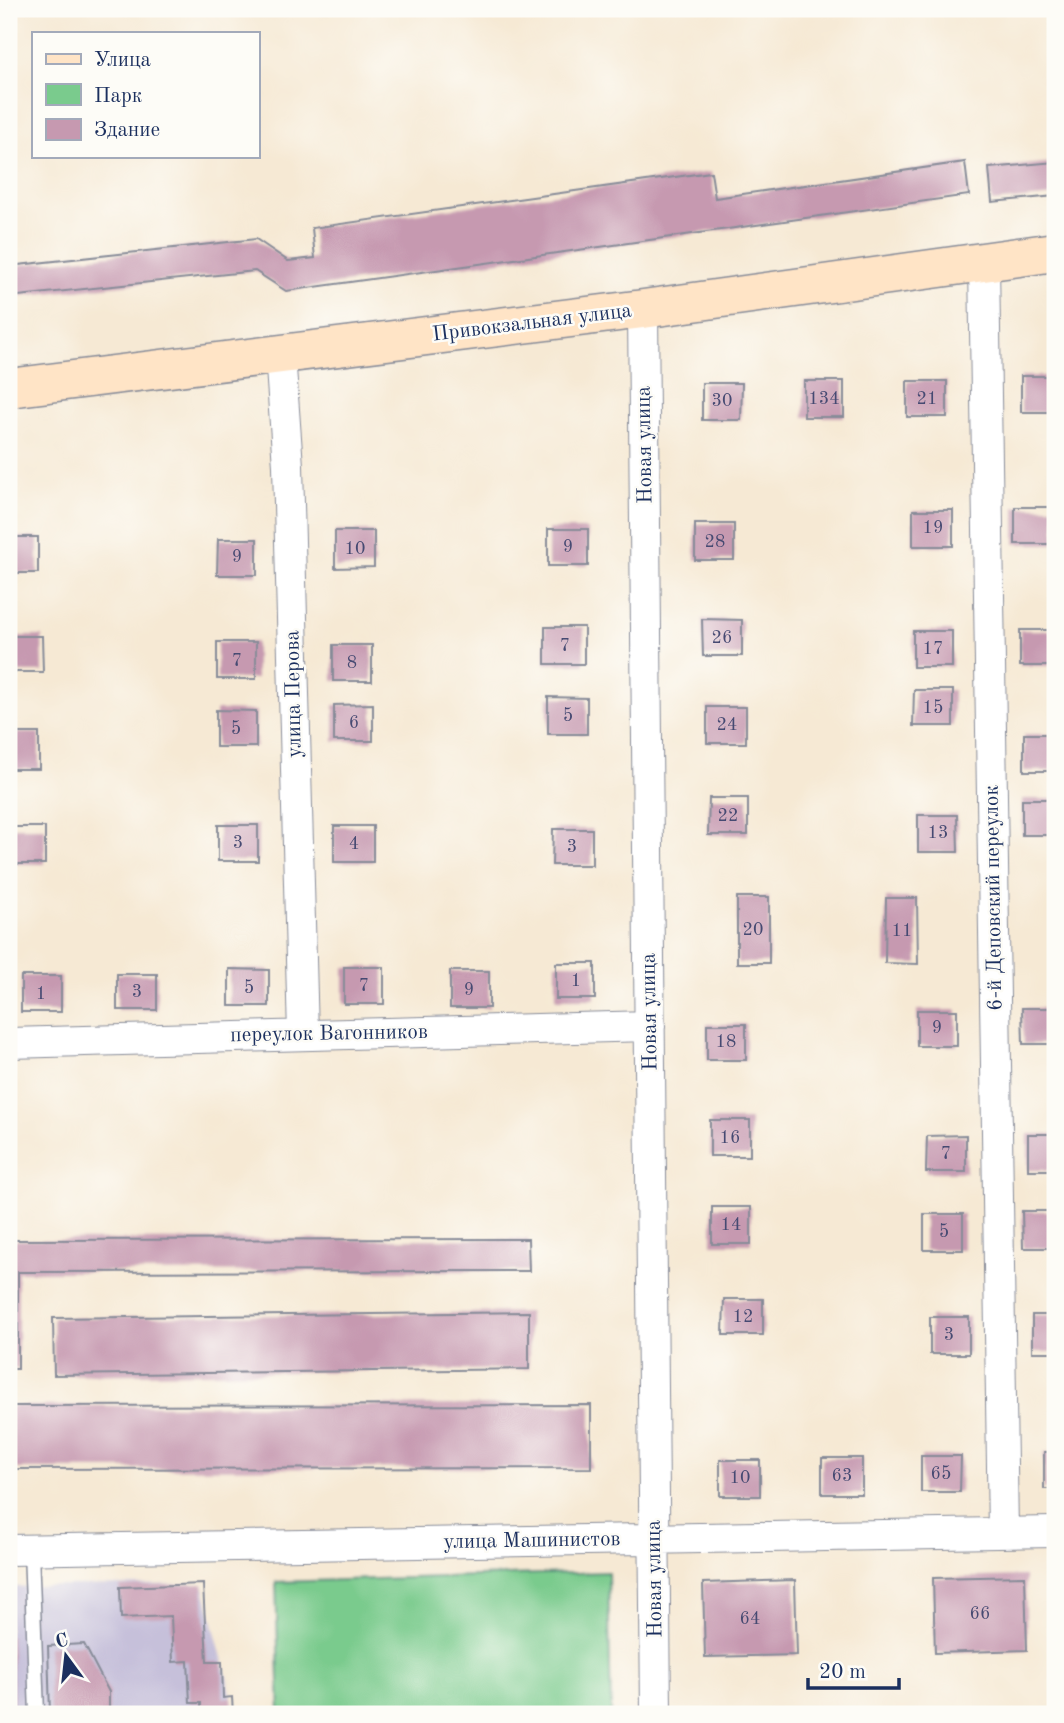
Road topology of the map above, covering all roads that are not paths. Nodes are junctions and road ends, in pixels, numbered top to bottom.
1 (1055, 252) edge
2 (984, 262) junction
3 (643, 309) junction
4 (280, 354) junction
5 (9, 388) edge
6 (650, 1026) junction
7 (303, 1035) junction
8 (9, 1043) edge
9 (1055, 1532) edge
10 (1003, 1533) junction
11 (654, 1539) junction
12 (20, 1550) edge
13 (37, 1714) edge
14 (656, 1714) edge

1 - 2 street, Привокзальная улица
2 - 3 street, Привокзальная улица
2 - 10 street, 6-й Деповский переулок
3 - 4 street, Привокзальная улица
3 - 6 street, Новая улица
4 - 5 street, Привокзальная улица
4 - 7 street, улица Перова
6 - 7 street, переулок Вагонников
6 - 11 street, Новая улица
7 - 8 street, переулок Вагонников
9 - 10 street, улица Машинистов
10 - 11 street, улица Машинистов
11 - 12 street, улица Машинистов
11 - 14 street, Новая улица
12 - 13 lane

